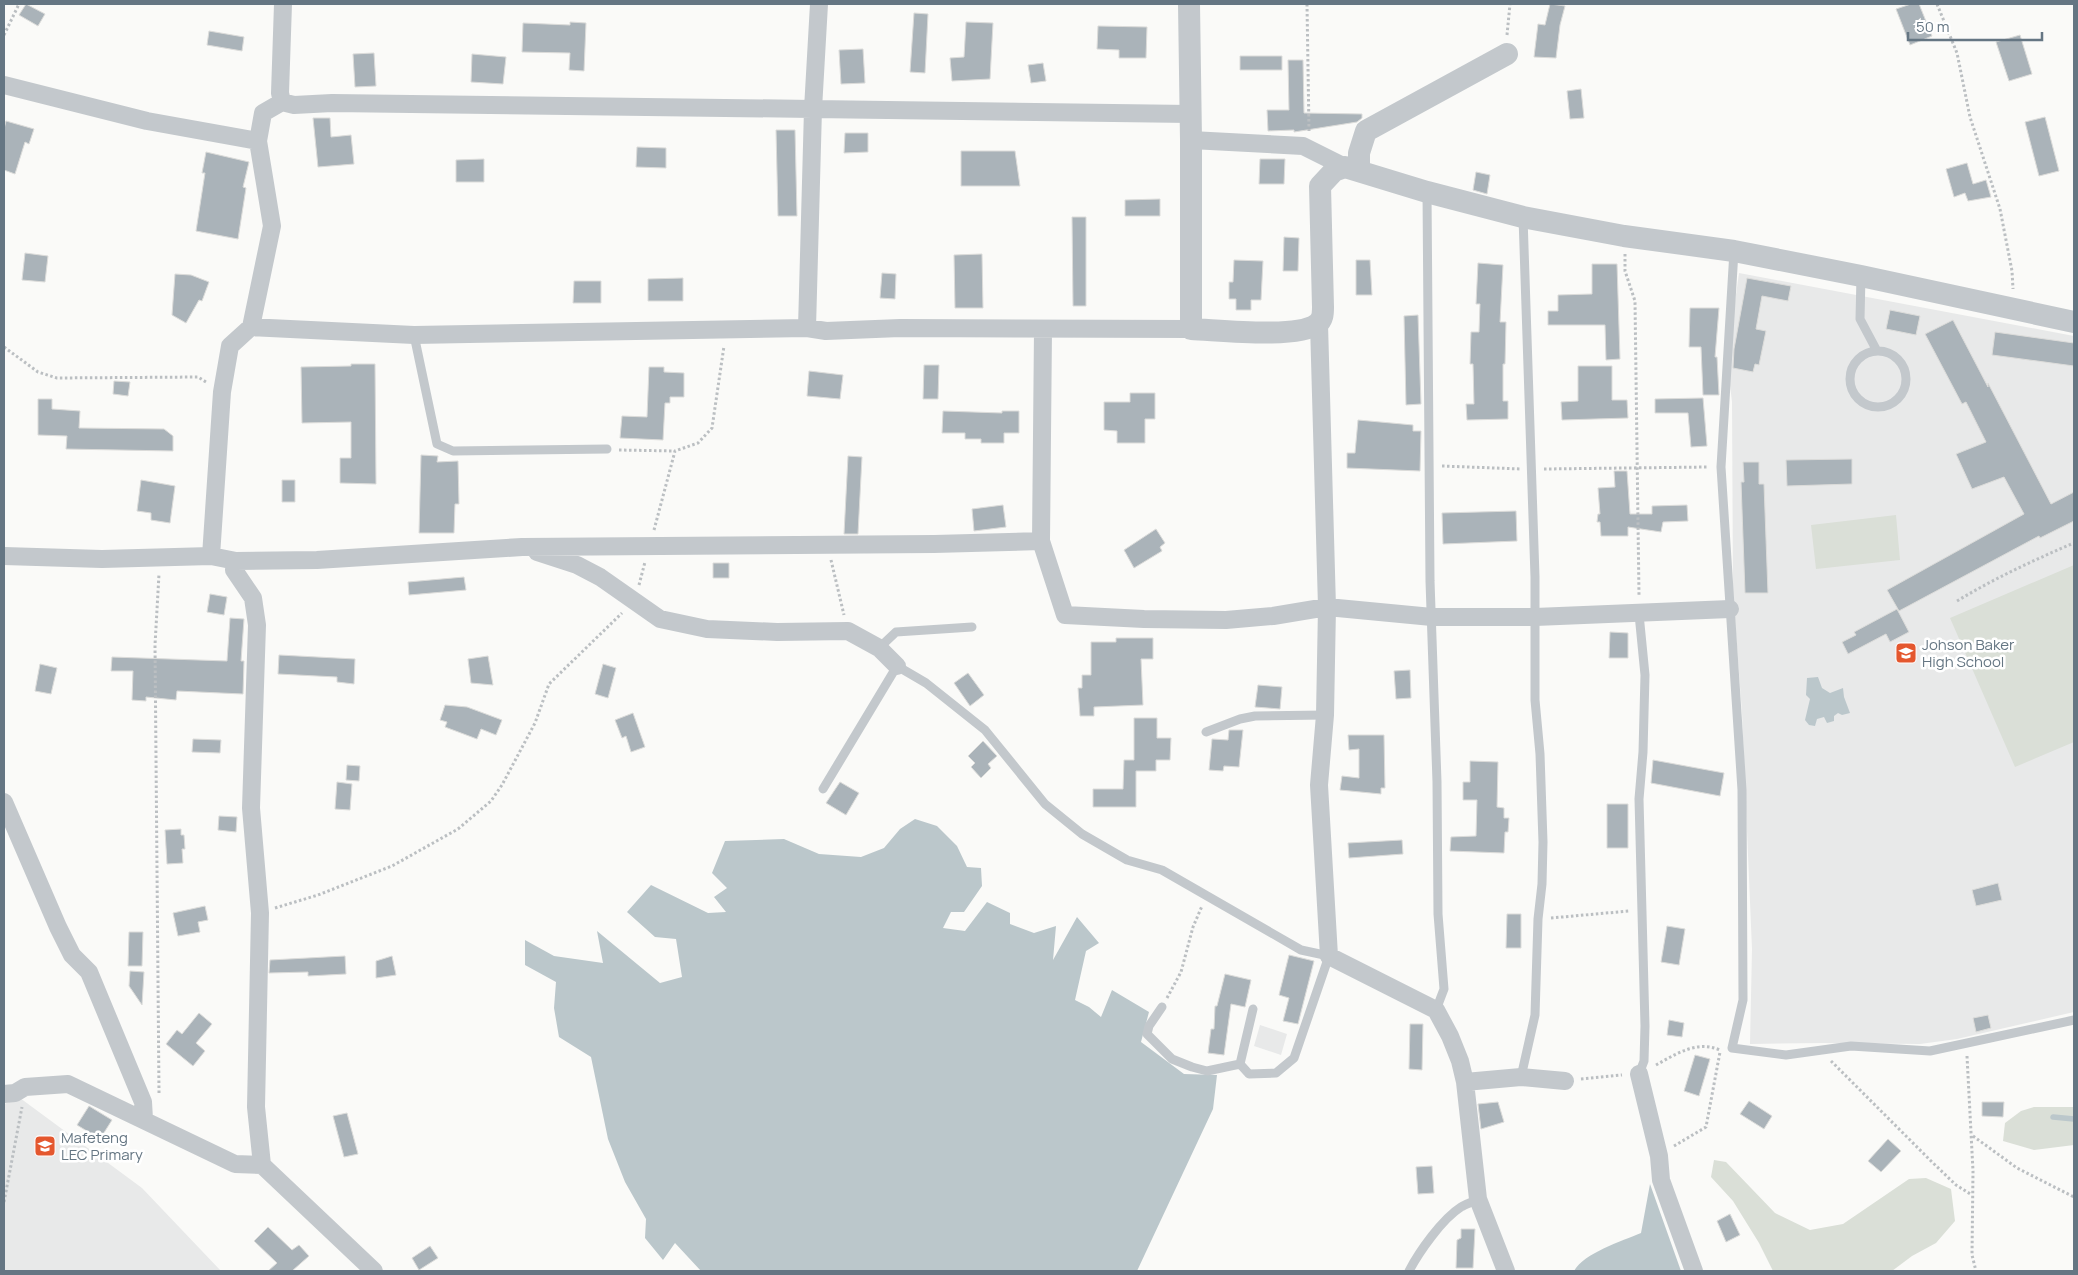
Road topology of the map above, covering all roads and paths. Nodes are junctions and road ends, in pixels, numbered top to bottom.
1 (19, 4) edge
2 (283, 4) edge
3 (819, 4) edge
4 (1189, 4) edge
5 (1307, 4) edge
6 (1510, 4) edge
7 (1937, 4) edge
8 (4, 35) edge
9 (1507, 54) joint
10 (4, 85) edge
11 (282, 102) junction
12 (813, 109) junction
13 (1191, 114) junction
14 (1191, 140) junction
15 (258, 141) junction
16 (1309, 149) junction
17 (1352, 169) junction
18 (1427, 192) junction
19 (1523, 217) junction
20 (1624, 236) junction
21 (1734, 250) junction
22 (1861, 276) junction
23 (2013, 309) junction
24 (2074, 322) edge
25 (1318, 324) junction
26 (251, 327) junction
27 (807, 328) junction
28 (732, 329) junction
29 (1191, 329) junction
30 (1043, 330) junction
31 (414, 335) junction
32 (4, 347) edge
33 (1877, 351) junction
34 (222, 392) junction
35 (607, 449) joint
36 (675, 451) junction
37 (1429, 466) junction
38 (1637, 467) junction
39 (1721, 467) junction
40 (1531, 469) junction
41 (1041, 541) junction
42 (2074, 543) edge
43 (649, 545) junction
44 (827, 545) junction
45 (522, 547) junction
46 (4, 556) edge
47 (211, 556) junction
48 (160, 558) junction
49 (236, 561) junction
50 (1957, 601) dead end
51 (634, 602) junction
52 (1327, 607) junction
53 (1730, 609) junction
54 (1640, 614) junction
55 (1432, 617) junction
56 (1535, 618) junction
57 (972, 627) dead end
58 (848, 631) junction
59 (879, 648) junction
60 (897, 666) junction
61 (1325, 715) junction
62 (1206, 732) dead end
63 (823, 789) dead end
64 (4, 802) edge
65 (1206, 896) junction
66 (1643, 910) junction
67 (260, 913) junction
68 (1538, 920) junction
69 (1329, 956) junction
70 (1162, 1007) joint
71 (1253, 1009) dead end
72 (1436, 1010) junction
73 (2074, 1020) edge
74 (1966, 1043) junction
75 (1732, 1048) junction
76 (1721, 1050) junction
77 (1824, 1050) junction
78 (1240, 1064) junction
79 (1639, 1074) junction
80 (1521, 1077) junction
81 (1565, 1081) joint
82 (1465, 1082) junction
83 (10, 1094) edge
84 (143, 1110) junction
85 (1972, 1135) junction
86 (1659, 1156) junction
87 (262, 1164) junction
88 (1972, 1196) junction
89 (2074, 1197) edge
90 (1478, 1199) junction
91 (4, 1202) edge
92 (374, 1271) edge
93 (1409, 1271) edge
94 (1506, 1271) edge
95 (1694, 1271) edge
96 (1976, 1271) edge

1 - 8 path
2 - 11 street
3 - 12 street
4 - 13 street
5 - 16 path
6 - 9 path
7 - 23 path
9 - 17 street
10 - 15 street
11 - 12 street
11 - 15 street
12 - 13 street
12 - 27 street
13 - 14 street
14 - 16 street
14 - 29 street
15 - 26 street
16 - 17 street
17 - 18 street
17 - 25 street
18 - 19 street
18 - 37 lane
19 - 20 street
19 - 40 lane
20 - 21 street
20 - 38 path
21 - 22 street
21 - 39 lane
22 - 23 street
22 - 33 lane
23 - 24 street
25 - 29 street
25 - 52 street
26 - 31 street
26 - 34 street
27 - 28 street
27 - 30 street
28 - 31 street
28 - 36 path
29 - 30 street
30 - 41 street
31 - 35 lane
32 - 34 path
33 - 33 lane
34 - 47 street
35 - 36 path
36 - 43 path
37 - 40 path
37 - 55 lane
38 - 39 path
38 - 40 path
38 - 54 path
39 - 53 lane
40 - 56 lane
41 - 44 street
41 - 52 street
42 - 50 path
43 - 44 street
43 - 45 street
43 - 51 path
44 - 58 path
45 - 49 street
45 - 51 street
46 - 48 street
47 - 48 street
47 - 49 street
48 - 84 path
49 - 67 street
51 - 58 street
51 - 67 path
52 - 55 street
52 - 61 street
53 - 54 street
53 - 75 lane
54 - 56 street
54 - 66 lane
55 - 56 street
55 - 72 lane
56 - 68 lane
57 - 59 lane
58 - 59 street
59 - 60 street
60 - 63 lane
60 - 65 lane
61 - 62 lane
61 - 69 street
64 - 84 street
65 - 69 lane
65 - 70 path
66 - 68 path
66 - 79 lane
67 - 87 street
68 - 80 lane
69 - 72 street
69 - 78 lane
70 - 78 lane
71 - 78 lane
72 - 82 street
73 - 74 lane
74 - 77 lane
74 - 85 path
75 - 76 path
75 - 77 lane
76 - 79 path
76 - 86 path
77 - 88 path
79 - 81 path
79 - 86 street
80 - 81 street
80 - 82 street
82 - 90 street
83 - 84 street
83 - 91 path
84 - 87 street
85 - 88 path
85 - 89 path
86 - 95 street
87 - 92 street
88 - 96 path
90 - 93 lane
90 - 94 street

